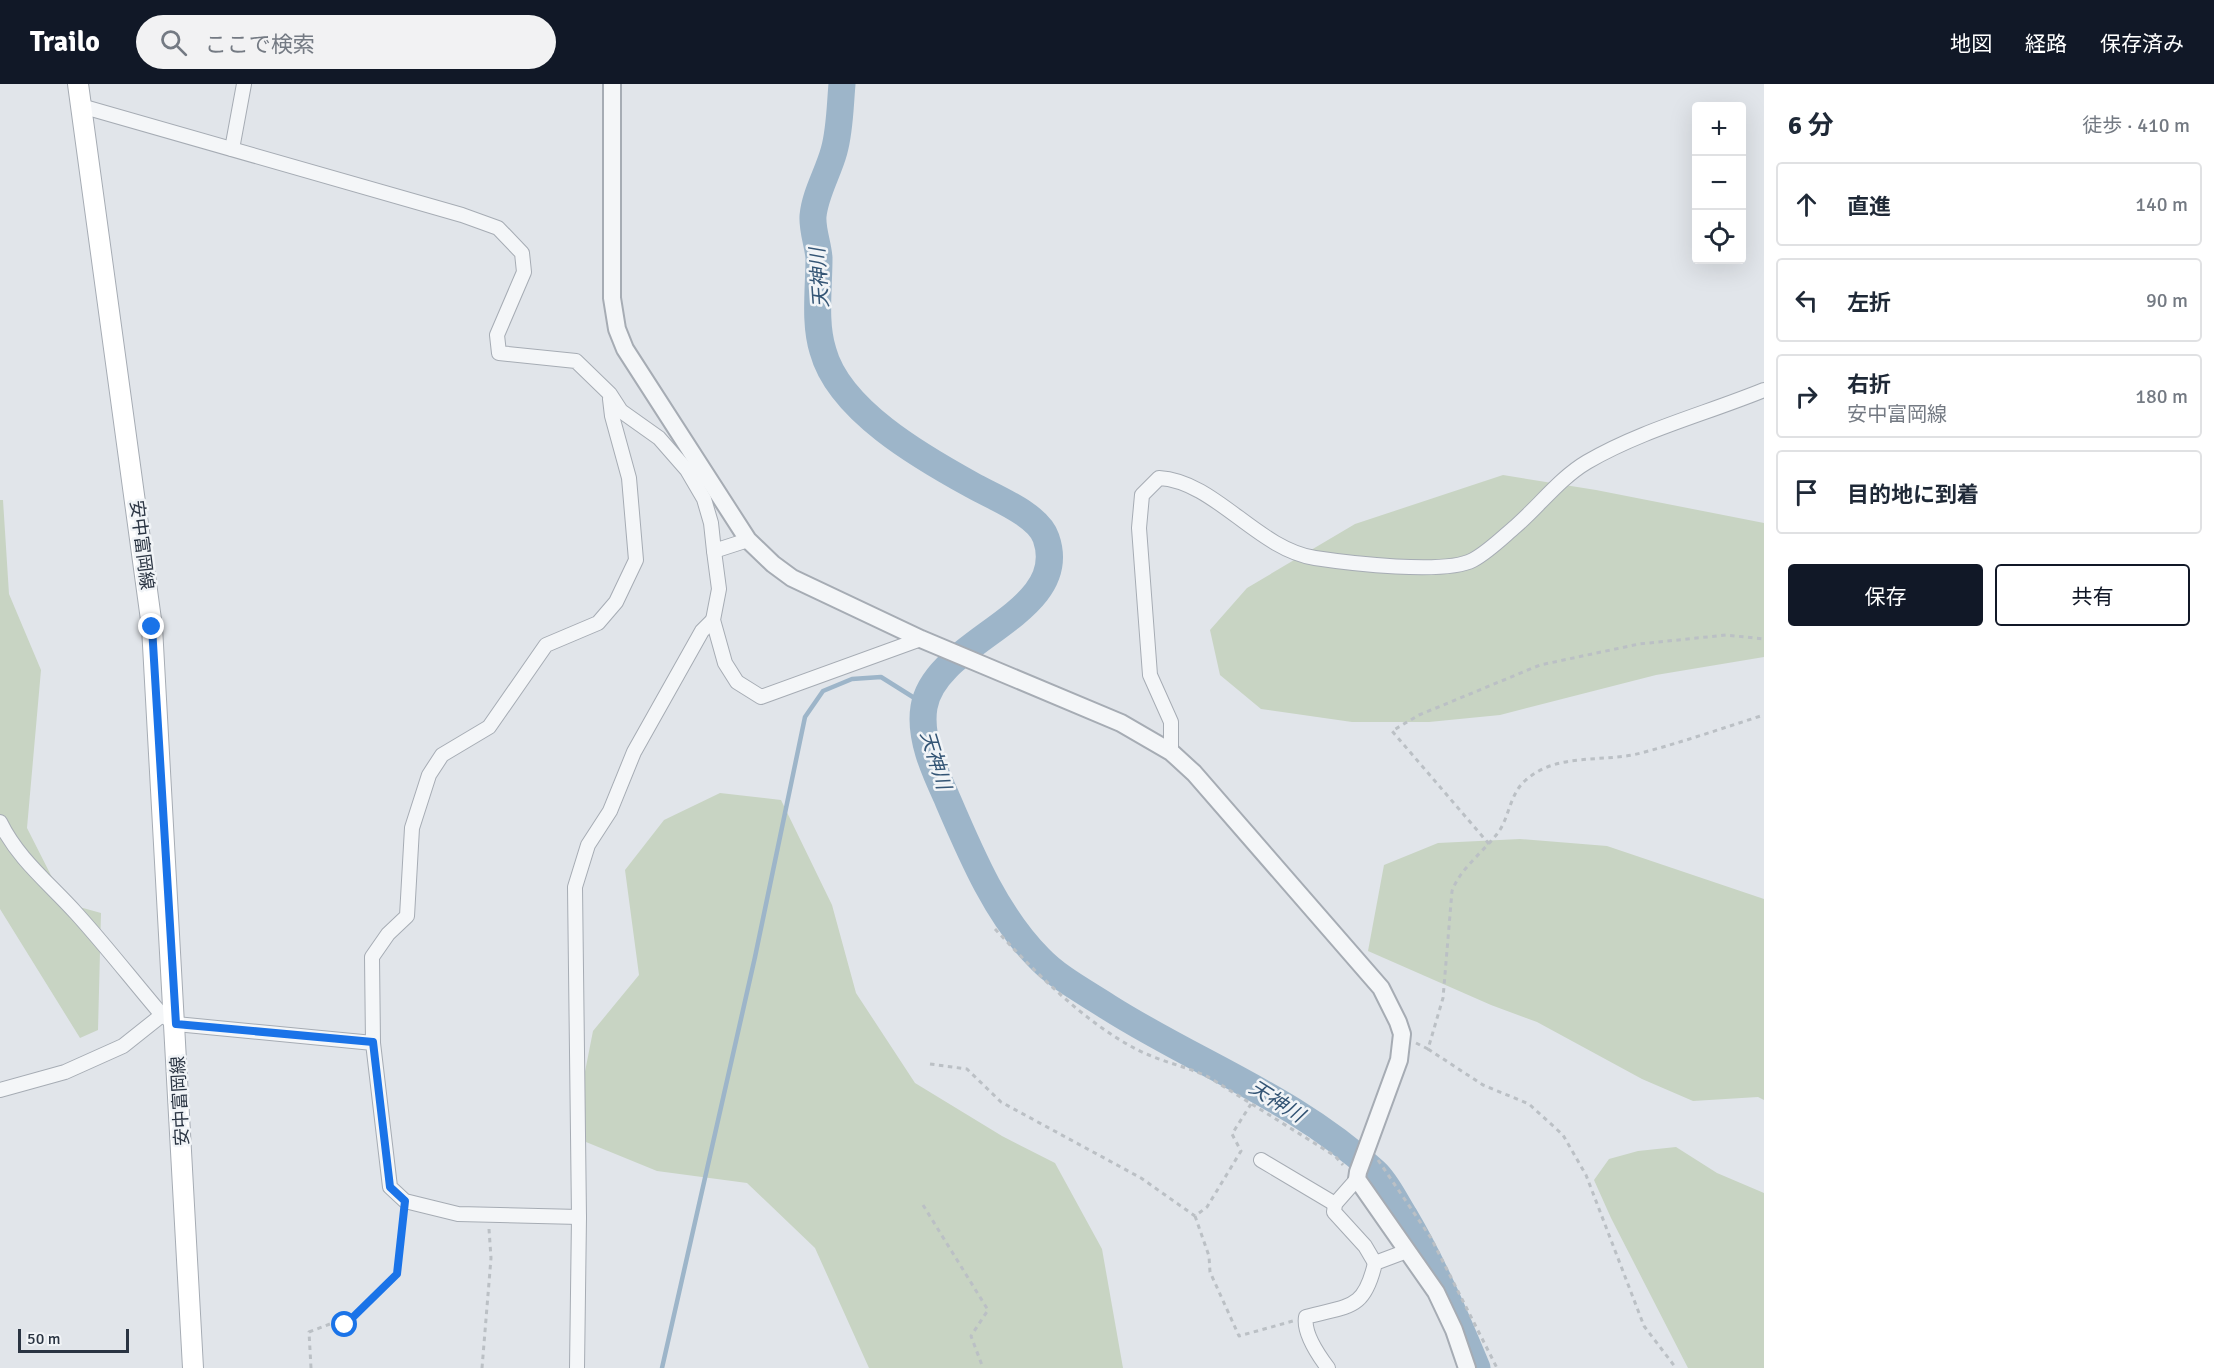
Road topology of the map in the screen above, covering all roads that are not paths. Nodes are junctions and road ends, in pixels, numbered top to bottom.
1 (78, 84) edge
2 (244, 84) edge
3 (612, 84) edge
4 (81, 106) junction
5 (232, 149) junction
6 (1764, 390) edge
7 (610, 394) junction
8 (748, 540) junction
9 (714, 551) junction
10 (713, 620) junction
11 (921, 639) junction
12 (1171, 752) junction
13 (0, 822) edge
14 (169, 1019) junction
15 (373, 1042) junction
16 (0, 1090) edge
17 (1261, 1160) dead end
18 (1357, 1175) junction
19 (1335, 1204) junction
20 (579, 1217) junction
21 (1407, 1251) junction
22 (1375, 1263) junction
23 (193, 1368) edge
24 (577, 1368) edge
25 (1328, 1368) edge
26 (1467, 1368) edge

1 - 4 main road, 安中富岡線
2 - 5 street
3 - 8 street
4 - 5 street
4 - 14 main road, 安中富岡線
5 - 7 street
6 - 12 street
7 - 9 street
7 - 15 street
8 - 9 street
8 - 11 street
9 - 10 street
10 - 11 street
10 - 20 street
11 - 12 street
12 - 18 street
13 - 14 street
14 - 15 street
14 - 16 street
14 - 23 main road, 安中富岡線
15 - 20 street
17 - 19 street
18 - 19 street
18 - 21 street
19 - 22 street
20 - 24 street
21 - 22 street
21 - 26 street
22 - 25 street

